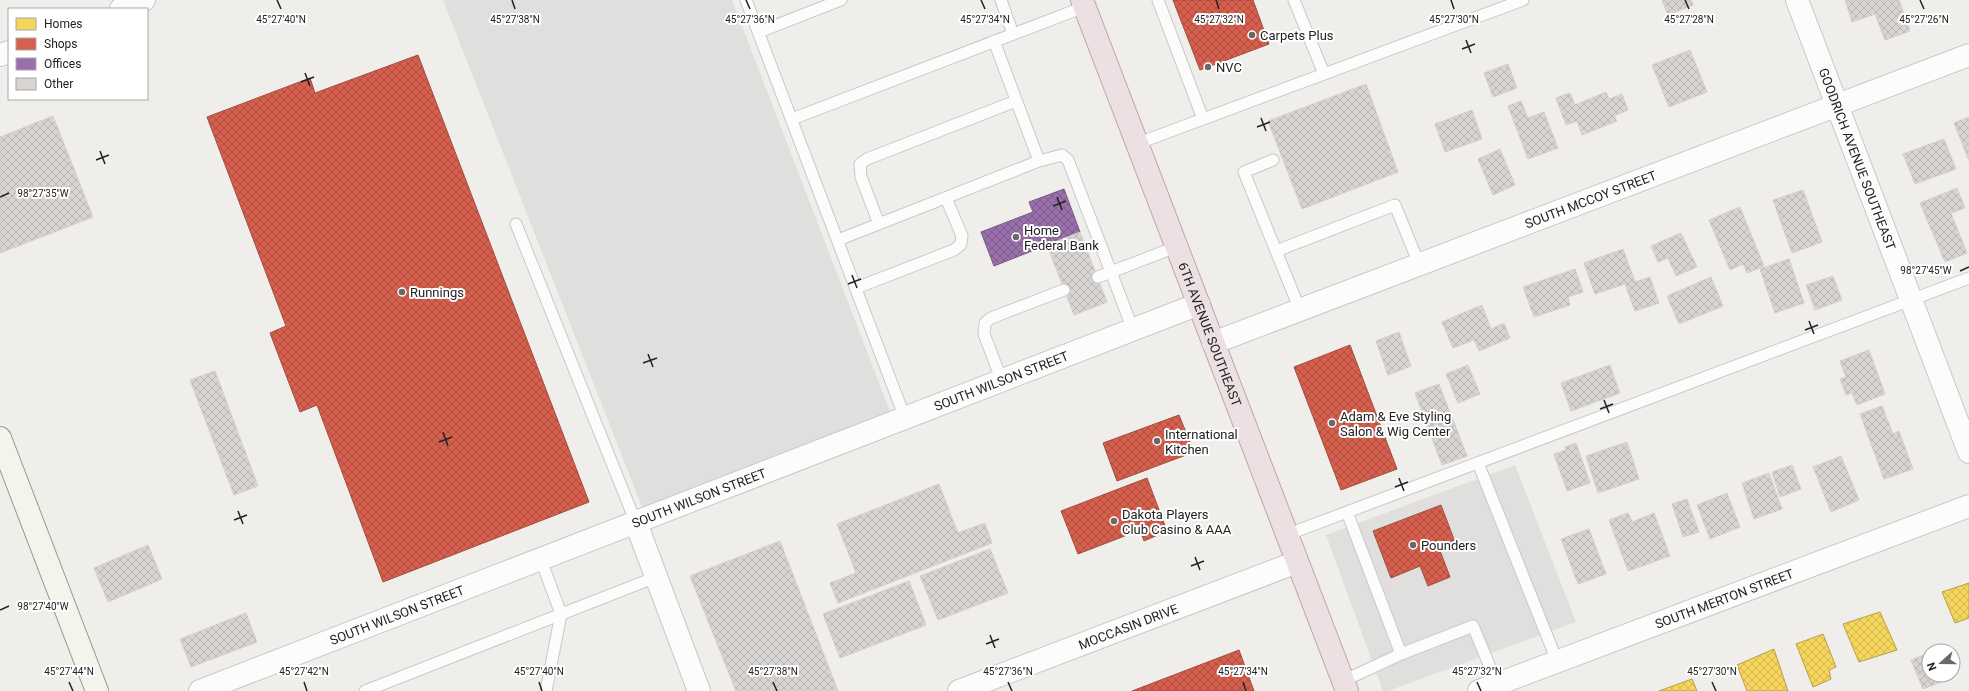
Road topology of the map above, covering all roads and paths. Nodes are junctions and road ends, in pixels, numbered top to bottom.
1 (144, 0) edge
2 (746, 0) edge
3 (841, 0) edge
4 (1000, 0) edge
5 (1158, 0) edge
6 (1294, 0) edge
7 (1523, 0) edge
8 (1797, 0) edge
9 (1083, 3) edge
10 (124, 8) edge
11 (759, 32) junction
12 (1013, 34) junction
13 (994, 42) junction
14 (1969, 55) edge
15 (1324, 74) junction
16 (1016, 101) junction
17 (1837, 106) junction
18 (792, 119) junction
19 (1204, 119) junction
20 (1136, 144) junction
21 (1273, 160) dead end
22 (1039, 161) junction
23 (946, 198) junction
24 (516, 224) dead end
25 (879, 224) junction
26 (838, 240) junction
27 (1176, 247) junction
28 (1276, 251) junction
29 (1419, 264) junction
30 (1111, 272) junction
31 (1098, 277) dead end
32 (1969, 278) edge
33 (856, 288) junction
34 (1064, 290) dead end
35 (1910, 300) junction
36 (1199, 304) junction
37 (1300, 310) junction
38 (1133, 330) junction
39 (1213, 343) junction
40 (1002, 381) junction
41 (905, 418) junction
42 (0, 438) edge
43 (1969, 452) edge
44 (1478, 463) junction
45 (1969, 506) edge
46 (1347, 512) junction
47 (636, 523) junction
48 (1286, 535) junction
49 (541, 560) junction
50 (1297, 562) junction
51 (656, 577) junction
52 (561, 614) junction
53 (1400, 654) junction
54 (1557, 661) junction
55 (1345, 686) edge
56 (1488, 688) edge
57 (96, 691) edge
58 (200, 691) edge
59 (365, 691) edge
60 (546, 691) edge
61 (699, 691) edge
62 (959, 691) edge

1 - 10 street
2 - 11 lane
3 - 11 lane
4 - 12 lane
5 - 19 lane
6 - 15 lane
7 - 15 lane
8 - 17 street, GOODRICH AVENUE SOUTHEAST
9 - 12 lane
9 - 20 highway, 6TH AVENUE SOUTHEAST
11 - 18 lane
12 - 13 lane
13 - 16 lane
13 - 18 lane
14 - 17 street, SOUTH MCCOY STREET
15 - 19 lane
16 - 22 lane
16 - 25 lane
17 - 29 street, SOUTH MCCOY STREET
17 - 35 street, GOODRICH AVENUE SOUTHEAST
18 - 26 lane
19 - 20 lane
20 - 27 highway, 6TH AVENUE SOUTHEAST
21 - 28 lane
22 - 23 lane
22 - 30 lane
23 - 25 lane
23 - 33 lane
24 - 47 lane
25 - 26 lane
26 - 33 lane
27 - 30 lane
27 - 36 highway, 6TH AVENUE SOUTHEAST
28 - 29 lane
28 - 37 lane
29 - 37 street, SOUTH MCCOY STREET
30 - 31 lane
30 - 38 lane
32 - 35 lane
33 - 41 lane
34 - 40 lane
35 - 43 street, GOODRICH AVENUE SOUTHEAST
35 - 44 lane
36 - 38 street, SOUTH WILSON STREET
36 - 39 highway, 6TH AVENUE SOUTHEAST
37 - 39 street, SOUTH MCCOY STREET
38 - 40 street, SOUTH WILSON STREET
39 - 48 highway, 6TH AVENUE SOUTHEAST
40 - 41 street, SOUTH WILSON STREET
41 - 47 street, SOUTH WILSON STREET
42 - 57 street
44 - 46 lane
44 - 54 lane
45 - 54 street, SOUTH MERTON STREET
46 - 48 lane
46 - 53 lane
47 - 49 street, SOUTH WILSON STREET
47 - 51 street
48 - 50 highway, 6TH AVENUE SOUTHEAST
49 - 52 lane
49 - 58 street, SOUTH WILSON STREET
50 - 55 highway, 6TH AVENUE SOUTHEAST
50 - 62 street, MOCCASIN DRIVE
51 - 52 lane
51 - 61 street
52 - 59 lane
52 - 60 lane
53 - 55 lane
53 - 56 lane
54 - 56 street, SOUTH MERTON STREET

